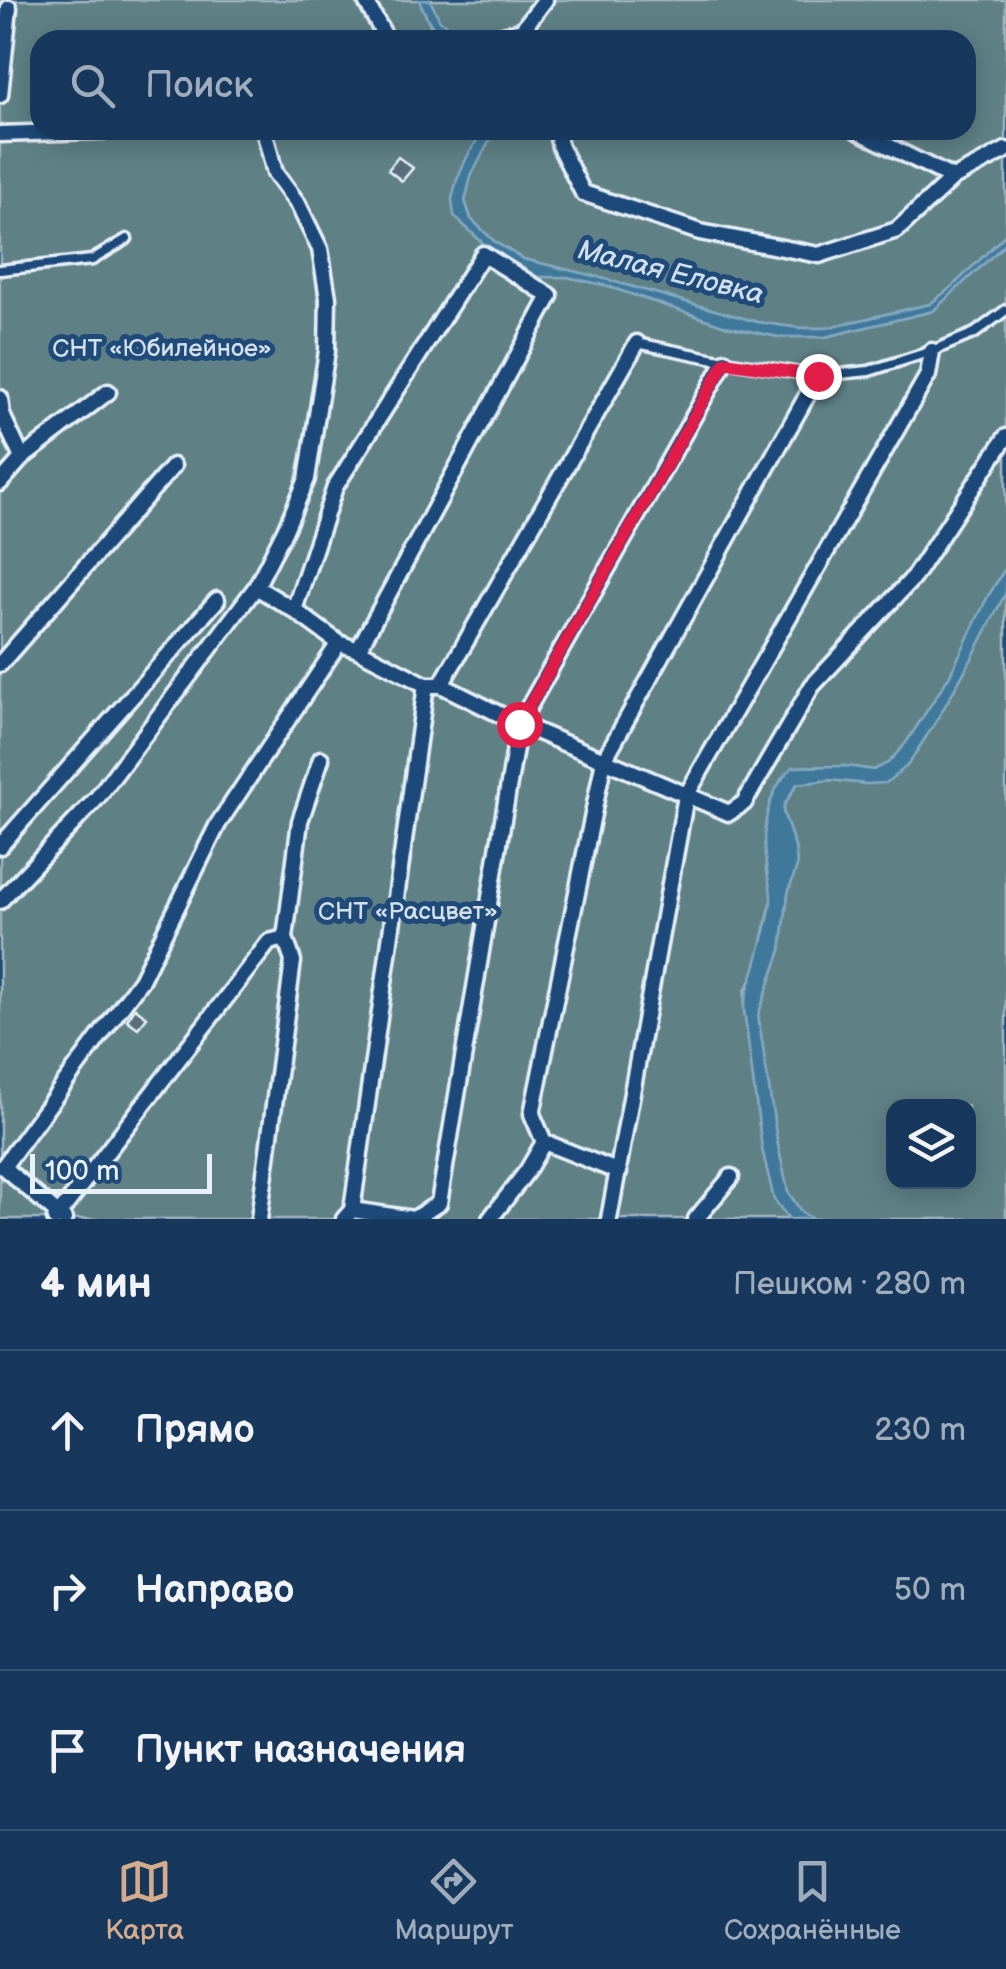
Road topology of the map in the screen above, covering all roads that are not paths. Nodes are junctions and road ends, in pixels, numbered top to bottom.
1 (365, 0) edge
2 (545, 0) edge
3 (10, 5) edge
4 (382, 30) edge
5 (530, 30) edge
6 (0, 96) edge
7 (30, 133) edge
8 (0, 134) edge
9 (267, 140) edge
10 (558, 140) edge
11 (876, 140) edge
12 (1006, 150) edge
13 (953, 178) junction
14 (127, 239) dead end
15 (0, 270) edge
16 (1006, 310) edge
17 (638, 344) joint
18 (932, 351) junction
19 (725, 362) junction
20 (818, 376) junction
21 (108, 392) dead end
22 (0, 398) edge
23 (1006, 437) edge
24 (22, 458) junction
25 (173, 466) dead end
26 (0, 483) edge
27 (256, 587) junction
28 (217, 600) dead end
29 (294, 610) junction
30 (339, 643) junction
31 (358, 650) junction
32 (0, 664) edge
33 (433, 685) junction
34 (519, 724) junction
35 (321, 758) dead end
36 (604, 760) junction
37 (686, 796) junction
38 (0, 846) edge
39 (0, 901) edge
40 (285, 938) junction
41 (544, 1142) junction
42 (620, 1172) junction
43 (730, 1177) dead end
44 (348, 1214) edge
45 (59, 1218) edge
46 (258, 1219) edge
47 (413, 1219) edge
48 (490, 1219) edge
49 (610, 1219) edge
50 (696, 1219) edge

1 - 4 street
2 - 5 street
3 - 6 street
7 - 8 street
9 - 27 street
10 - 13 street
11 - 13 street
12 - 13 street
14 - 15 lane
16 - 18 lane
17 - 19 lane
17 - 33 street
18 - 20 lane
18 - 37 street
19 - 20 lane
19 - 34 street
20 - 36 street
21 - 24 street
22 - 24 street
23 - 37 street
24 - 26 street
25 - 32 street
27 - 29 street
27 - 39 street
28 - 38 street
29 - 30 street
29 - 31 street
30 - 31 street
30 - 45 street
31 - 33 street
33 - 34 street
33 - 44 street
34 - 36 street
34 - 47 street
35 - 40 street
36 - 37 street
36 - 41 street
37 - 42 street
40 - 45 street
40 - 46 street
41 - 42 street
41 - 48 street
42 - 49 street
43 - 50 street
44 - 47 street

